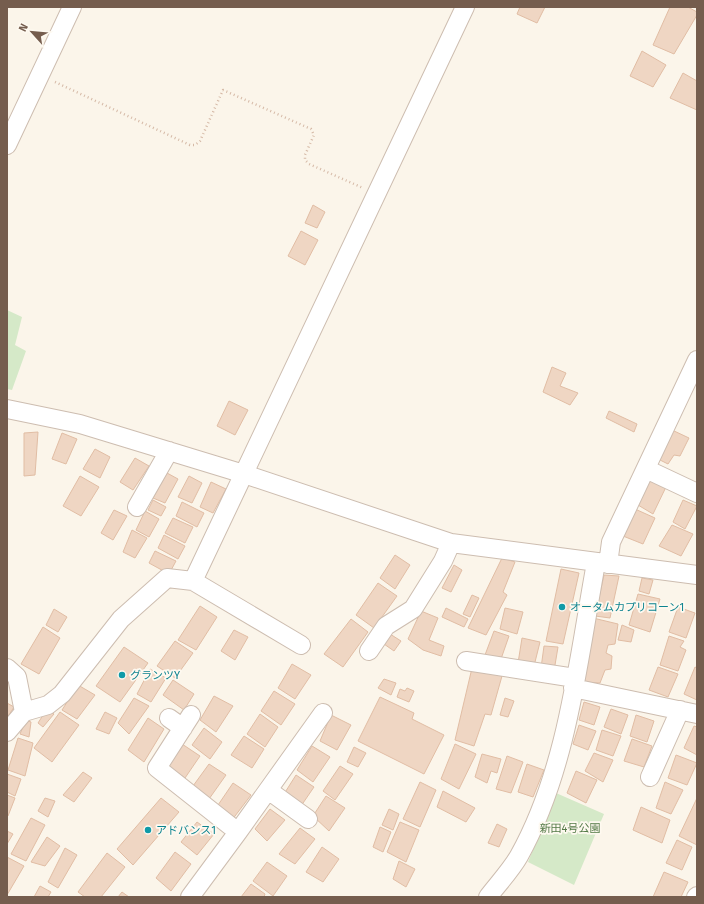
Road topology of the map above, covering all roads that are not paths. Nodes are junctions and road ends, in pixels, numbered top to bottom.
1 (72, 7) edge
2 (465, 7) edge
3 (7, 145) edge
4 (697, 360) edge
5 (7, 409) edge
6 (169, 452) junction
7 (646, 469) junction
8 (244, 474) junction
9 (697, 493) edge
10 (137, 508) dead end
11 (451, 543) junction
12 (602, 563) junction
13 (697, 575) edge
14 (193, 581) junction
15 (301, 645) dead end
16 (369, 651) dead end
17 (466, 661) dead end
18 (7, 668) edge
19 (574, 683) junction
20 (24, 712) junction
21 (689, 712) edge
22 (323, 713) dead end
23 (181, 720) dead end
24 (7, 732) edge
25 (650, 777) dead end
26 (268, 790) junction
27 (308, 819) dead end
28 (238, 832) junction
29 (190, 897) edge
30 (488, 897) edge

1 - 3 street
2 - 8 street
4 - 7 street
5 - 6 street
6 - 8 street
6 - 10 street
7 - 9 street
7 - 12 street
8 - 11 street
8 - 14 street
11 - 12 street
11 - 16 street
12 - 13 street
12 - 19 street
14 - 15 street
14 - 20 street
17 - 19 street
18 - 20 street
19 - 21 street
19 - 30 street
20 - 24 street
21 - 25 street
22 - 26 street
23 - 28 street
26 - 27 street
26 - 28 street
28 - 29 street

